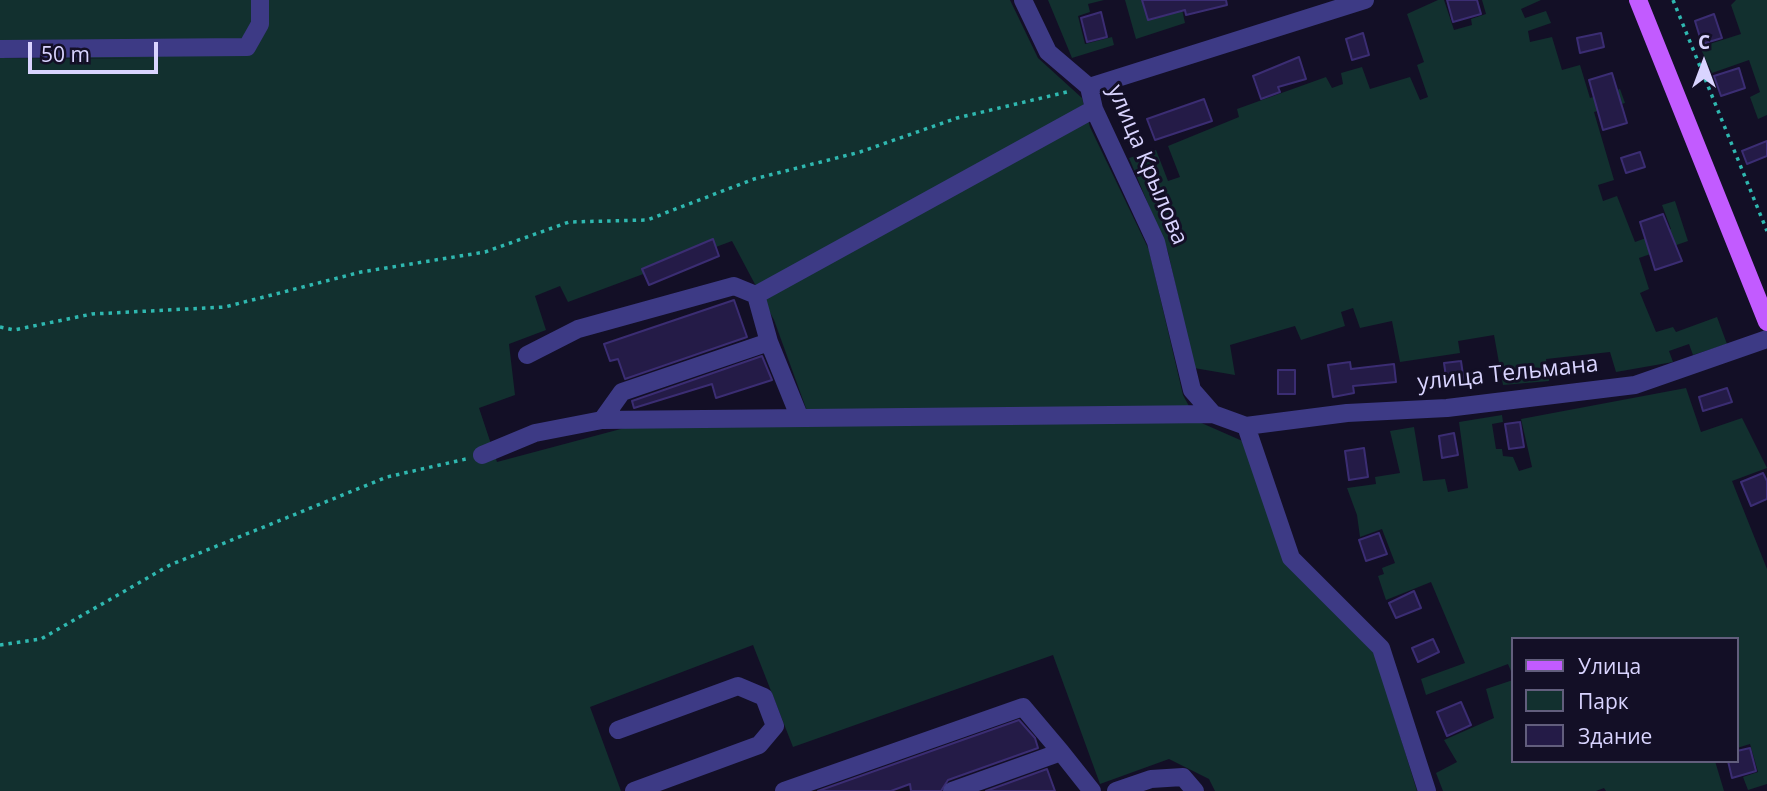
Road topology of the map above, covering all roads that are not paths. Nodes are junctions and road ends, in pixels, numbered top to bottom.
1 (260, 0) edge
2 (1023, 0) edge
3 (1365, 0) edge
4 (1638, 0) edge
5 (0, 49) edge
6 (1088, 87) junction
7 (1094, 108) junction
8 (756, 295) junction
9 (1767, 322) edge
10 (1767, 340) edge
11 (769, 342) junction
12 (527, 355) dead end
13 (1213, 414) junction
14 (799, 416) junction
15 (602, 421) junction
16 (1246, 426) junction
17 (482, 455) road end
18 (618, 730) dead end
19 (1061, 752) junction
20 (634, 791) edge
21 (784, 791) edge
22 (952, 791) edge
23 (1092, 791) edge
24 (1116, 791) edge
25 (1195, 791) edge
26 (1427, 791) edge

1 - 5 street
2 - 6 street, улица Крылова
3 - 6 street
4 - 9 main road
6 - 7 street, улица Крылова
7 - 8 street
7 - 13 street, улица Крылова
8 - 11 street
8 - 12 street
10 - 16 street, улица Тельмана
11 - 14 street
11 - 15 street
13 - 14 street
13 - 16 street
14 - 15 street
15 - 17 street
16 - 26 street
18 - 20 street
19 - 21 street
19 - 22 street
19 - 23 street
24 - 25 street

